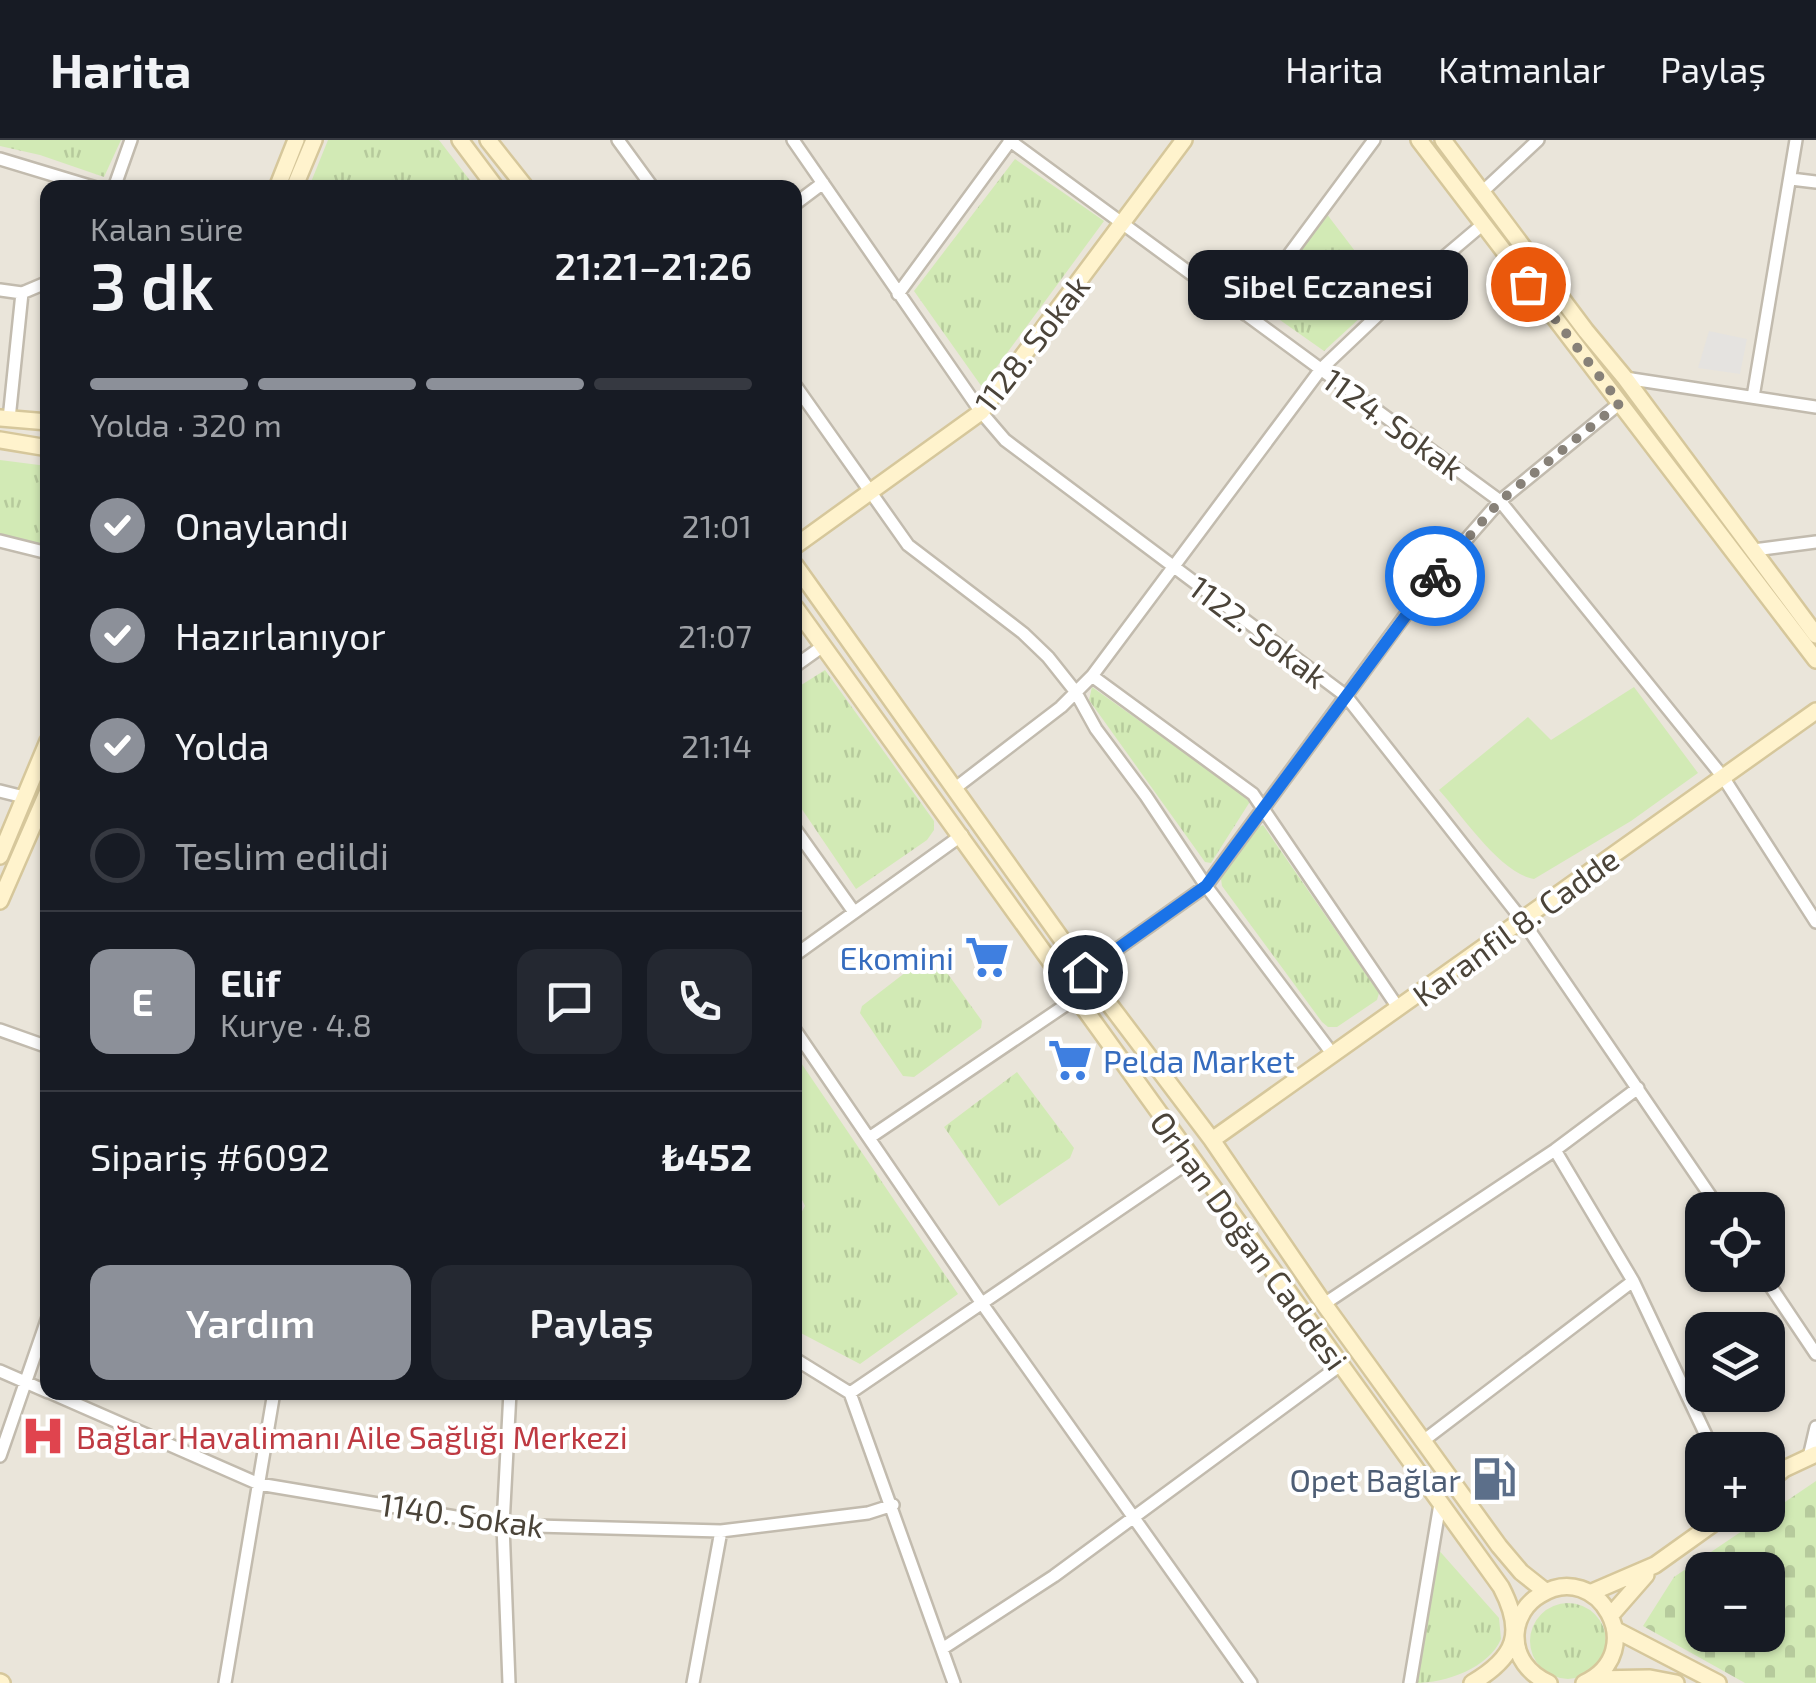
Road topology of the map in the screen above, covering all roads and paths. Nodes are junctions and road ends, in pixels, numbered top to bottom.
1 (131, 140) edge
2 (296, 140) edge
3 (314, 140) edge
4 (460, 140) edge
5 (488, 140) edge
6 (618, 140) edge
7 (793, 140) edge
8 (1010, 140) edge
9 (1184, 140) edge
10 (1374, 140) edge
11 (1418, 140) edge
12 (1443, 140) edge
13 (1538, 140) edge
14 (1796, 140) edge
15 (0, 159) edge
16 (1791, 179) junction
17 (70, 180) edge
18 (117, 180) edge
19 (281, 180) edge
20 (297, 180) edge
21 (490, 180) edge
22 (520, 180) edge
23 (647, 180) edge
24 (1816, 182) edge
25 (823, 183) junction
26 (1482, 192) junction
27 (802, 199) edge
28 (1123, 222) junction
29 (1482, 225) junction
30 (40, 285) edge
31 (0, 290) edge
32 (22, 293) junction
33 (898, 294) junction
34 (1245, 314) junction
35 (1321, 369) junction
36 (1625, 378) junction
37 (802, 395) edge
38 (1753, 398) junction
39 (1620, 403) junction
40 (1816, 407) edge
41 (981, 412) junction
42 (5, 418) edge
43 (40, 421) edge
44 (0, 440) edge
45 (40, 447) edge
46 (872, 492) junction
47 (1500, 501) junction
48 (0, 541) edge
49 (802, 541) edge
50 (1816, 542) edge
51 (1754, 550) junction
52 (40, 551) edge
53 (1175, 568) junction
54 (802, 576) edge
55 (802, 617) edge
56 (1816, 635) edge
57 (823, 646) junction
58 (1816, 660) edge
59 (802, 661) edge
60 (1092, 676) junction
61 (1075, 691) junction
62 (1346, 696) junction
63 (1816, 710) edge
64 (40, 760) edge
65 (1722, 777) junction
66 (954, 788) junction
67 (0, 792) edge
68 (24, 797) junction
69 (1263, 810) junction
70 (40, 814) edge
71 (962, 834) junction
72 (802, 840) edge
73 (0, 856) edge
74 (1206, 886) junction
75 (0, 901) edge
76 (854, 912) junction
77 (1524, 921) junction
78 (1816, 922) edge
79 (802, 950) edge
80 (1085, 972) junction
81 (1076, 998) junction
82 (1398, 1010) junction
83 (0, 1030) edge
84 (802, 1040) edge
85 (40, 1044) edge
86 (1331, 1052) junction
87 (1638, 1088) junction
88 (868, 1138) junction
89 (1212, 1140) junction
90 (1555, 1150) junction
91 (1192, 1160) junction
92 (1708, 1192) edge
93 (1633, 1282) junction
94 (1774, 1292) edge
95 (984, 1304) junction
96 (1324, 1304) junction
97 (40, 1338) edge
98 (1816, 1354) edge
99 (802, 1362) edge
100 (1340, 1366) junction
101 (0, 1370) edge
102 (24, 1381) junction
103 (40, 1388) edge
104 (850, 1393) junction
105 (66, 1400) edge
106 (273, 1400) edge
107 (510, 1400) edge
108 (1816, 1428) edge
109 (1705, 1432) edge
110 (1422, 1441) junction
111 (1813, 1455) edge
112 (0, 1456) edge
113 (1785, 1469) edge
114 (259, 1484) junction
115 (1440, 1504) junction
116 (893, 1506) junction
117 (1136, 1516) junction
118 (504, 1525) junction
119 (721, 1531) junction
120 (1702, 1532) edge
121 (1656, 1565) junction
122 (1545, 1591) junction
123 (1590, 1593) junction
124 (1613, 1623) junction
125 (1516, 1636) junction
126 (942, 1648) junction
127 (1588, 1681) edge
128 (226, 1683) edge
129 (509, 1683) edge
130 (692, 1683) edge
131 (954, 1683) edge
132 (1251, 1683) edge
133 (1410, 1683) edge
134 (1472, 1683) edge
135 (1549, 1683) edge
136 (1676, 1683) edge
137 (1718, 1683) edge

1 - 18 street
2 - 19 main road
3 - 20 main road
4 - 21 main road
5 - 22 main road
6 - 23 street
7 - 25 street, 1122. Sokak
8 - 28 street, 1124. Sokak
8 - 33 street
9 - 28 main road, 1128. Sokak
10 - 34 street
11 - 29 main road
12 - 26 main road
13 - 26 street
14 - 16 street
15 - 17 street
16 - 24 street
16 - 38 street
25 - 27 street
25 - 33 street, 1122. Sokak
26 - 36 main road
28 - 34 street, 1124. Sokak
28 - 41 main road, 1128. Sokak
29 - 35 street
29 - 39 main road
30 - 32 street
31 - 32 street
32 - 42 street
33 - 41 street, 1122. Sokak
34 - 35 street, 1124. Sokak
35 - 47 street, 1124. Sokak
35 - 53 street
36 - 38 street
36 - 51 main road
37 - 46 street
38 - 40 street
39 - 47 street
39 - 58 main road
41 - 46 main road, 1128. Sokak
41 - 53 street, 1122. Sokak
42 - 43 main road
44 - 45 main road
46 - 49 main road, 1128. Sokak
46 - 61 street
47 - 62 street
47 - 65 street, 1124. Sokak
48 - 52 street
50 - 51 street
51 - 56 main road
53 - 60 street
53 - 62 street, 1122. Sokak
54 - 66 main road
55 - 57 main road, Orhan Doğan Caddesi
57 - 59 street
57 - 71 main road, Orhan Doğan Caddesi
60 - 61 street
60 - 69 street
61 - 66 street
61 - 74 street
62 - 69 street
62 - 77 street, 1122. Sokak
63 - 65 main road, Karanfil 8. Cadde
64 - 68 main road
65 - 77 main road, Karanfil 8. Cadde
65 - 78 street, 1124. Sokak
66 - 80 main road
67 - 68 street
68 - 73 main road
69 - 74 street
69 - 82 street
70 - 75 main road
71 - 76 street
71 - 81 main road, Orhan Doğan Caddesi
72 - 76 street
74 - 80 street
74 - 86 street
76 - 79 street
77 - 82 main road, Karanfil 8. Cadde
77 - 87 street, 1122. Sokak
80 - 89 main road
81 - 88 street
81 - 91 main road, Orhan Doğan Caddesi
82 - 86 main road, Karanfil 8. Cadde
83 - 85 street
84 - 88 street
86 - 89 main road, Karanfil 8. Cadde
87 - 90 street
87 - 92 street, 1122. Sokak
88 - 95 street
89 - 96 main road
90 - 93 street
90 - 96 street
91 - 95 street
91 - 100 main road, Orhan Doğan Caddesi
93 - 109 street
93 - 110 street
94 - 98 street
95 - 104 street
95 - 117 street
96 - 110 main road
97 - 102 street
99 - 104 street
100 - 115 main road, Orhan Doğan Caddesi
100 - 117 street
101 - 102 street, 1140. Sokak
102 - 103 street, 1140. Sokak
102 - 112 street
104 - 116 street
105 - 114 street, 1140. Sokak
106 - 114 street
107 - 118 street
108 - 111 street
110 - 122 main road
111 - 113 main road
114 - 118 street, 1140. Sokak
114 - 128 street
115 - 125 main road, Orhan Doğan Caddesi
115 - 133 street
116 - 119 street, 1140. Sokak
116 - 126 street
117 - 126 street
117 - 132 street
118 - 119 street, 1140. Sokak
118 - 129 street
119 - 130 street
120 - 121 main road
121 - 123 main road
121 - 124 main road
122 - 123 main road
122 - 125 main road
123 - 124 main road
124 - 127 main road
124 - 137 main road
125 - 134 main road
125 - 135 main road, Orhan Doğan Caddesi
126 - 131 street
127 - 136 main road

